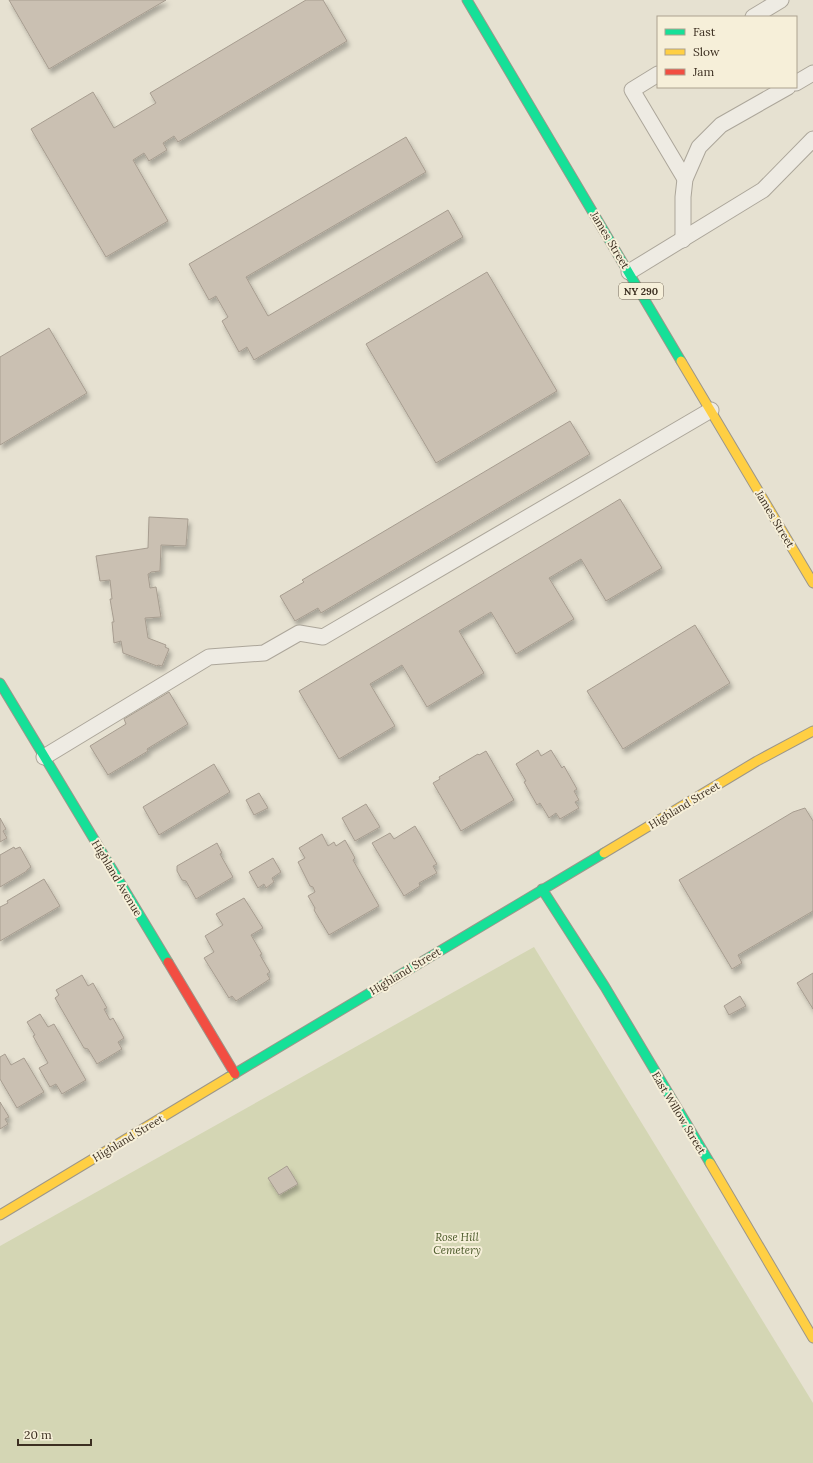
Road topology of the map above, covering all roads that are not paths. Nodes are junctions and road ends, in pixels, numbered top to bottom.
1 (467, 0) edge
2 (781, 0) edge
3 (755, 16) edge
4 (813, 73) edge
5 (657, 75) edge
6 (797, 82) edge
7 (786, 88) edge
8 (813, 139) edge
9 (685, 179) junction
10 (683, 240) junction
11 (629, 272) junction
12 (711, 410) junction
13 (813, 583) edge
14 (0, 683) edge
15 (813, 731) edge
16 (44, 757) junction
17 (542, 889) junction
18 (235, 1074) junction
19 (0, 1215) edge
20 (808, 1317) edge
21 (813, 1338) edge

1 - 11 street, James Street / NY 290
2 - 3 lane
4 - 6 lane
5 - 9 lane
7 - 9 lane
8 - 10 lane
9 - 10 lane
10 - 11 lane
11 - 12 street, James Street / NY 290
12 - 13 street, James Street / NY 290
12 - 16 lane
14 - 16 street, Highland Avenue
15 - 17 street, Highland Street
16 - 18 street, Highland Avenue
17 - 18 street, Highland Street
17 - 20 street, East Willow Street
18 - 19 street, Highland Street
20 - 21 street, East Willow Street

